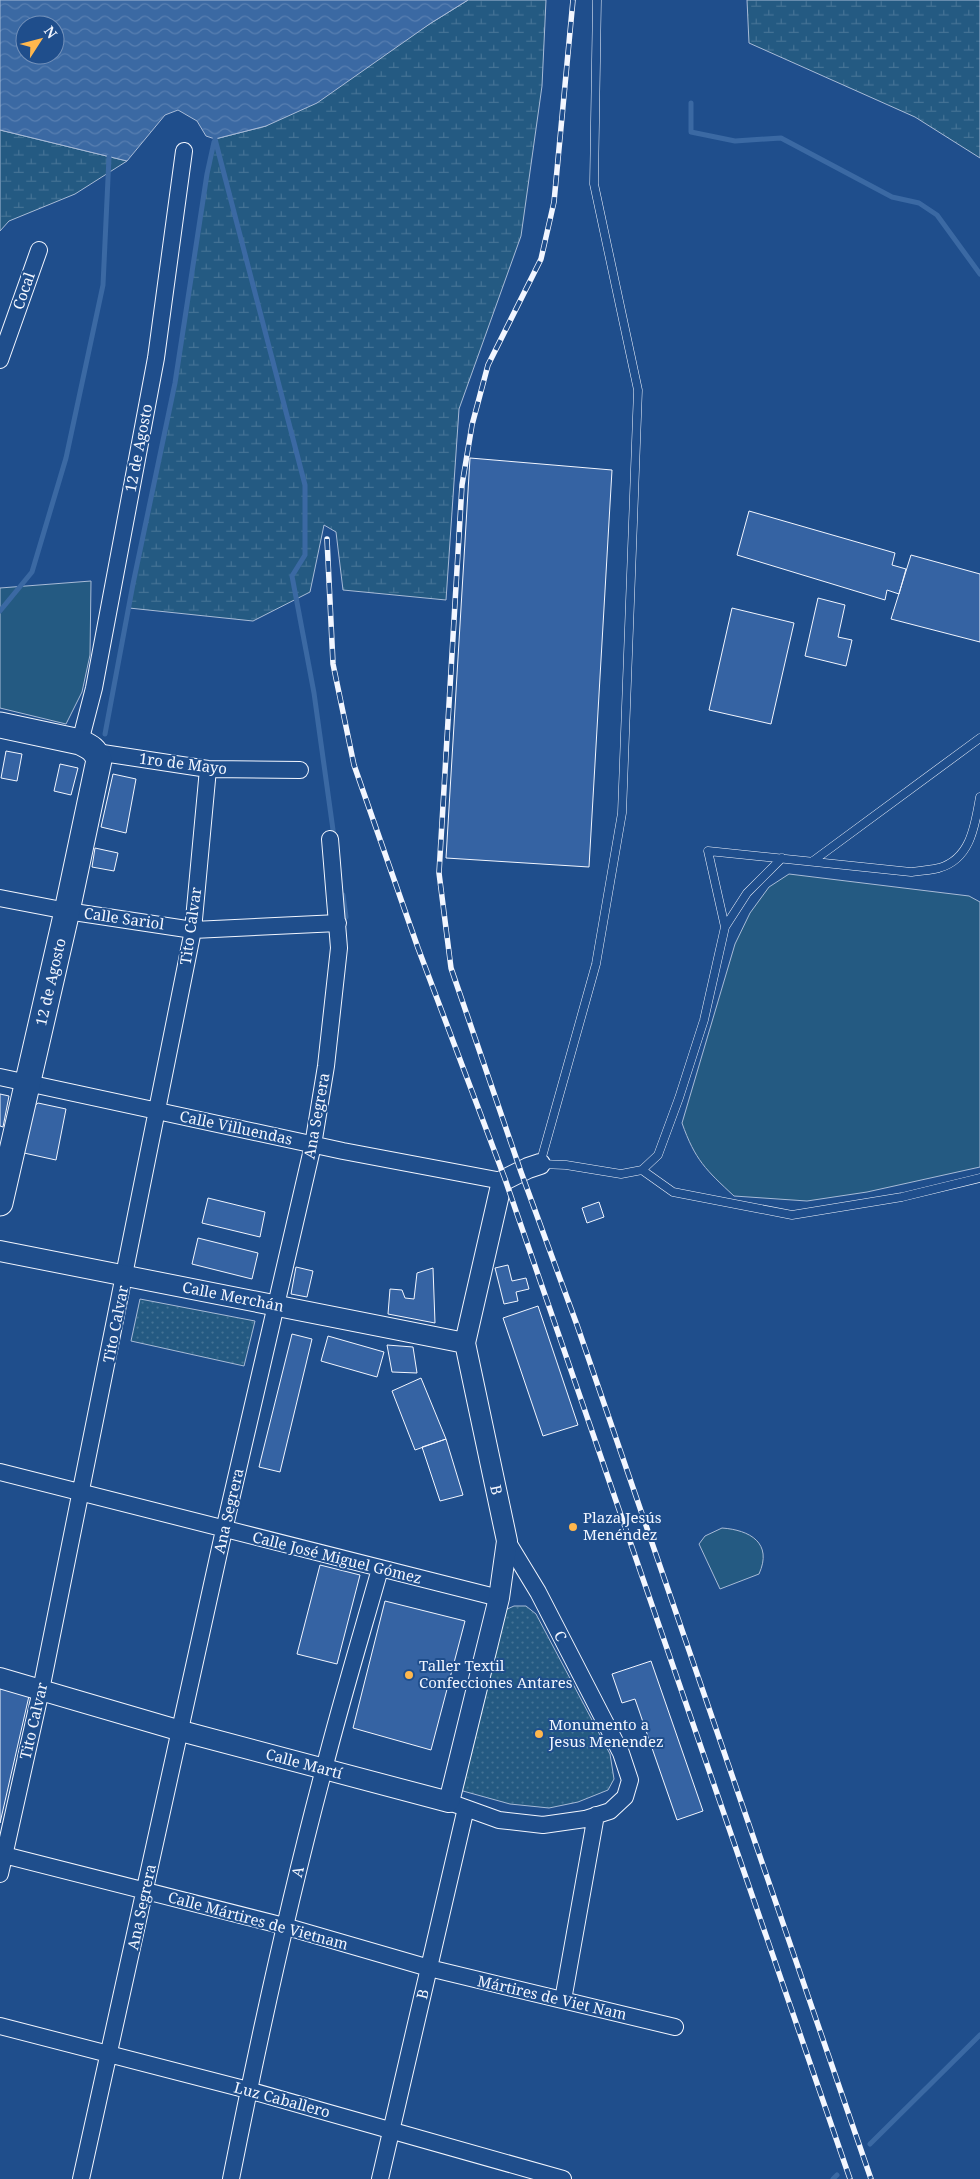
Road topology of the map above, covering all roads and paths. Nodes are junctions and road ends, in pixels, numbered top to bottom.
1 (597, 0) edge
2 (184, 151) dead end
3 (39, 250) dead end
4 (0, 360) edge
5 (0, 725) edge
6 (980, 738) edge
7 (92, 751) junction
8 (208, 770) junction
9 (300, 770) dead end
10 (980, 797) edge
11 (330, 839) dead end
12 (782, 858) junction
13 (813, 861) junction
14 (0, 898) edge
15 (67, 911) junction
16 (338, 923) junction
17 (724, 927) junction
18 (193, 930) junction
19 (0, 1077) edge
20 (28, 1083) junction
21 (158, 1111) junction
22 (313, 1145) junction
23 (540, 1164) junction
24 (642, 1170) junction
25 (980, 1178) edge
26 (504, 1180) junction
27 (0, 1203) edge
28 (0, 1251) edge
29 (126, 1276) junction
30 (275, 1305) junction
31 (465, 1343) junction
32 (0, 1472) edge
33 (82, 1493) junction
34 (224, 1530) junction
35 (507, 1541) junction
36 (380, 1569) junction
37 (499, 1598) junction
38 (0, 1678) edge
39 (42, 1690) junction
40 (181, 1731) junction
41 (324, 1769) junction
42 (458, 1805) junction
43 (603, 1813) junction
44 (2, 1855) edge
45 (0, 1874) edge
46 (146, 1891) junction
47 (284, 1926) junction
48 (429, 1968) junction
49 (563, 2000) junction
50 (0, 2026) edge
51 (674, 2027) dead end
52 (110, 2055) junction
53 (248, 2090) junction
54 (391, 2129) junction
55 (530, 2175) edge
56 (81, 2179) edge
57 (231, 2179) edge
58 (380, 2179) edge
59 (563, 2179) edge

1 - 23 lane
2 - 7 street, 12 de Agosto
3 - 4 street, Cocal
5 - 7 main road
6 - 13 lane
7 - 8 street, 1ro de Mayo
7 - 15 main road, 12 de Agosto
8 - 9 street, 1ro de Mayo
8 - 18 street, Tito Calvar
10 - 13 lane
11 - 16 street, Ana Segrera
12 - 13 lane
12 - 17 lane
12 - 17 lane
14 - 15 street, Calle Sariol
15 - 18 street, Calle Sariol
15 - 20 main road, 12 de Agosto
16 - 18 street, Calle Sariol
16 - 22 street, Ana Segrera
17 - 24 lane
18 - 21 street, Tito Calvar
19 - 20 street, Calle Villuendas
20 - 21 street, Calle Villuendas
20 - 27 main road, 12 de Agosto
21 - 22 street, Calle Villuendas
21 - 29 street, Tito Calvar
22 - 26 street, Calle Villuendas
22 - 30 street, Ana Segrera
23 - 24 lane
23 - 26 street
24 - 25 lane
26 - 31 street, B
28 - 29 street, Calle Merchán
29 - 30 street, Calle Merchán
29 - 33 street, Tito Calvar
30 - 31 street, Calle Merchán
30 - 34 street, Ana Segrera
31 - 35 street, B
32 - 33 street, Calle José Miguel Gómez
33 - 34 street, Calle José Miguel Gómez
33 - 39 street, Tito Calvar
34 - 36 street, Calle José Miguel Gómez
34 - 40 street, Ana Segrera
35 - 37 street, B
35 - 43 street, C
36 - 37 street, Calle José Miguel Gómez
36 - 41 street, A
37 - 42 street, B
38 - 39 street, Calle Martí
39 - 40 street, Calle Martí
39 - 44 street, Tito Calvar
40 - 41 street, Calle Martí
40 - 46 street, Ana Segrera
41 - 42 street, Calle Martí
41 - 47 street, A
42 - 43 street, Calle Martí
42 - 48 street, B
43 - 49 street
44 - 45 street, Tito Calvar
44 - 46 street, Calle Mártires de Vietnam
46 - 47 street, Calle Mártires de Vietnam
46 - 52 street, Ana Segrera
47 - 48 street, Calle Mártires de Vietnam
47 - 53 street, A
48 - 49 street, Mártires de Viet Nam
48 - 54 street, B
49 - 51 street, Mártires de Viet Nam
50 - 52 street, Luz Caballero
52 - 53 street, Luz Caballero
52 - 56 street, Ana Segrera
53 - 54 street, Luz Caballero
53 - 57 street, A
54 - 55 street, Luz Caballero
54 - 58 street, B
55 - 59 street, Luz Caballero

